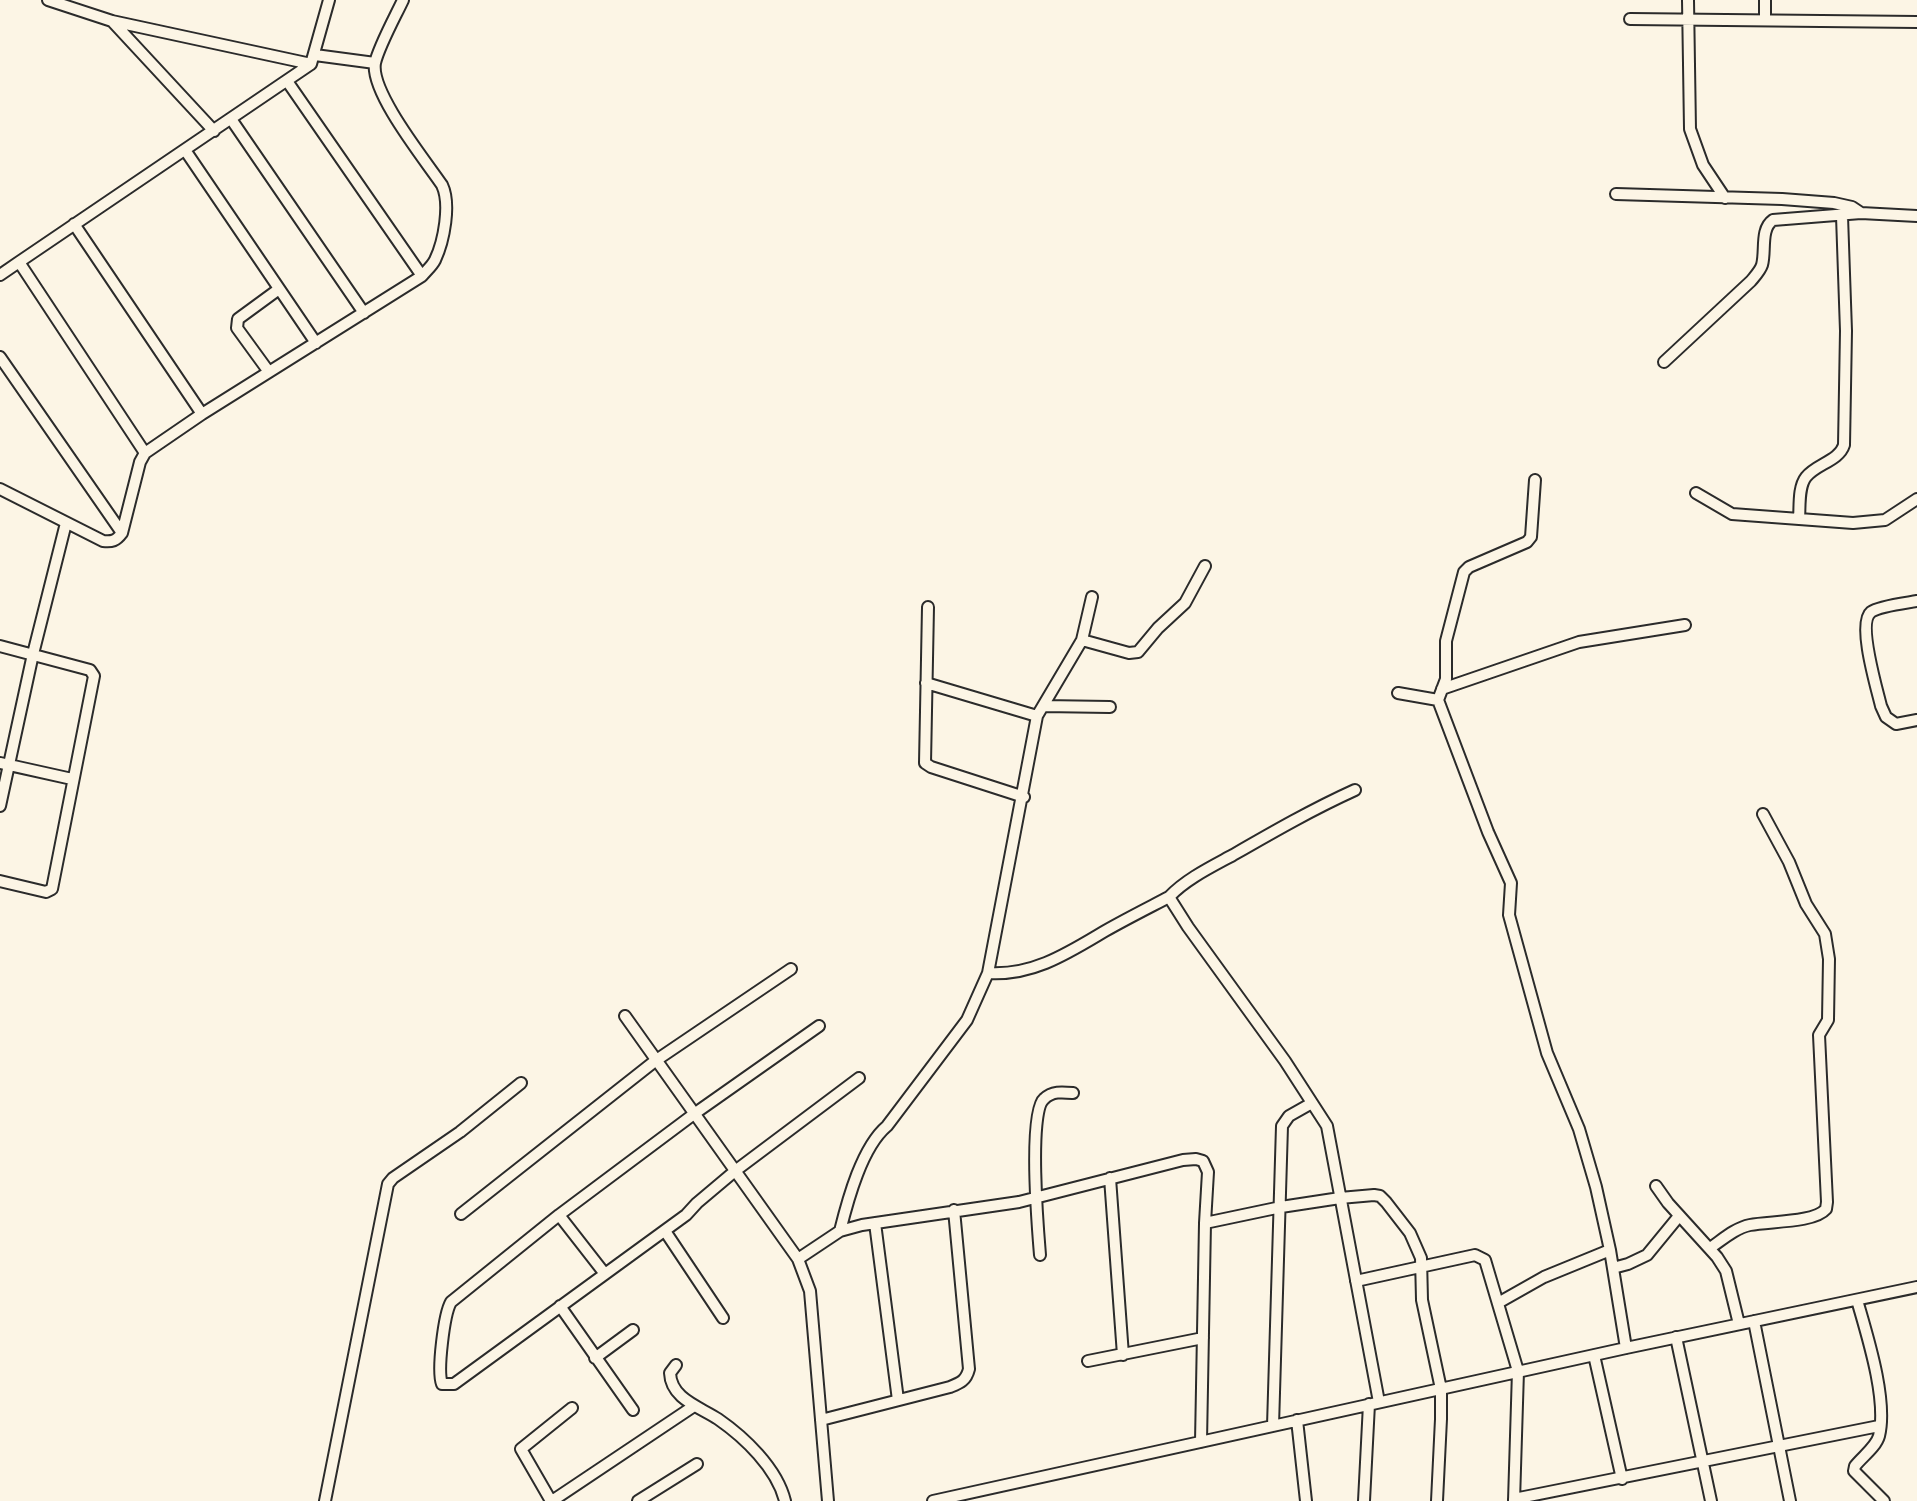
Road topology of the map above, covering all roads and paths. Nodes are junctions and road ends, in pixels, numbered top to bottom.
1 (48, 0) edge
2 (329, 0) edge
3 (403, 0) edge
4 (1688, 0) edge
5 (1765, 0) edge
6 (1630, 19) dead end
7 (1688, 20) junction
8 (1766, 20) junction
9 (112, 21) junction
10 (1917, 22) edge
11 (313, 60) junction
12 (375, 63) junction
13 (287, 81) junction
14 (231, 119) junction
15 (214, 131) junction
16 (185, 150) junction
17 (1616, 194) dead end
18 (1725, 198) junction
19 (1861, 213) junction
20 (1842, 216) junction
21 (1917, 216) edge
22 (74, 224) junction
23 (18, 262) junction
24 (0, 275) edge
25 (422, 276) junction
26 (279, 289) junction
27 (364, 313) junction
28 (316, 343) junction
29 (0, 357) edge
30 (1664, 362) dead end
31 (269, 372) junction
32 (202, 414) junction
33 (146, 453) junction
34 (1535, 480) dead end
35 (0, 490) edge
36 (1696, 493) dead end
37 (1917, 499) edge
38 (1799, 519) junction
39 (66, 523) junction
40 (122, 533) junction
41 (1205, 566) dead end
42 (1092, 597) dead end
43 (1917, 601) edge
44 (928, 607) dead end
45 (1684, 625) dead end
46 (1082, 640) junction
47 (0, 646) edge
48 (32, 654) junction
49 (926, 683) junction
50 (1442, 689) junction
51 (1398, 693) dead end
52 (1438, 700) junction
53 (1043, 706) junction
54 (1110, 707) dead end
55 (1038, 716) junction
56 (1917, 720) edge
57 (4, 764) edge
58 (72, 778) junction
59 (1355, 790) dead end
60 (1024, 798) junction
61 (0, 806) edge
62 (1763, 814) dead end
63 (0, 881) edge
64 (1169, 897) junction
65 (791, 969) dead end
66 (988, 973) junction
67 (625, 1016) dead end
68 (819, 1026) dead end
69 (655, 1061) junction
70 (859, 1078) dead end
71 (521, 1083) dead end
72 (1073, 1093) dead end
73 (1312, 1102) junction
74 (694, 1114) junction
75 (735, 1171) junction
76 (1110, 1178) junction
77 (1656, 1186) dead end
78 (1036, 1196) junction
79 (1340, 1198) junction
80 (1282, 1207) junction
81 (954, 1210) junction
82 (461, 1214) dead end
83 (560, 1215) junction
84 (1679, 1216) junction
85 (875, 1222) junction
86 (1205, 1223) junction
87 (664, 1231) junction
88 (840, 1231) junction
89 (1710, 1248) junction
90 (1610, 1250) junction
91 (1040, 1255) dead end
92 (798, 1259) junction
93 (1421, 1268) junction
94 (1613, 1268) junction
95 (605, 1274) junction
96 (1356, 1281) junction
97 (1917, 1287) edge
98 (1857, 1300) junction
99 (1498, 1303) junction
100 (560, 1306) junction
101 (723, 1318) dead end
102 (1754, 1321) junction
103 (1739, 1324) junction
104 (634, 1330) dead end
105 (1676, 1337) junction
106 (1203, 1338) junction
107 (1626, 1348) junction
108 (1123, 1355) junction
109 (1594, 1355) junction
110 (595, 1358) junction
111 (1088, 1361) dead end
112 (676, 1365) dead end
113 (1518, 1372) junction
114 (1440, 1389) junction
115 (898, 1400) junction
116 (1379, 1402) junction
117 (1369, 1404) junction
118 (694, 1406) junction
119 (572, 1408) dead end
120 (633, 1410) dead end
121 (821, 1420) junction
122 (1297, 1420) junction
123 (1273, 1426) junction
124 (1879, 1426) junction
125 (1201, 1442) junction
126 (1779, 1446) junction
127 (1702, 1460) junction
128 (697, 1464) dead end
129 (1622, 1479) junction
130 (1514, 1500) edge
131 (324, 1501) edge
132 (551, 1501) edge
133 (638, 1501) edge
134 (785, 1501) edge
135 (828, 1501) edge
136 (933, 1501) edge
137 (1306, 1501) edge
138 (1364, 1501) edge
139 (1437, 1501) edge
140 (1711, 1501) edge
141 (1790, 1501) edge
142 (1884, 1501) edge

1 - 9 street
2 - 11 street
3 - 12 street
4 - 7 street
5 - 8 street
6 - 7 street
7 - 8 street
7 - 18 street
8 - 10 street
9 - 11 street
9 - 15 street
11 - 12 street
11 - 13 street
12 - 25 street
13 - 14 street
13 - 25 street
14 - 15 street
14 - 27 street
15 - 16 street
16 - 22 street
16 - 26 street
17 - 18 street
18 - 19 street
19 - 20 street
19 - 21 street
20 - 30 street
20 - 38 street
22 - 23 street
22 - 32 street
23 - 24 street
23 - 33 street
25 - 27 street
26 - 28 street
26 - 31 street
27 - 28 street
28 - 31 street
29 - 40 street
31 - 32 street
32 - 33 street
33 - 40 street
34 - 50 street
35 - 39 street
36 - 38 street
37 - 38 street
39 - 40 street
39 - 48 street
41 - 46 street
42 - 46 street
43 - 56 street
44 - 49 street
45 - 50 street
46 - 53 street
47 - 48 street
48 - 57 street
48 - 58 street
49 - 55 street
49 - 60 street
50 - 52 street
51 - 52 street
52 - 90 street
53 - 54 street
53 - 55 street
55 - 60 street
57 - 58 street
57 - 61 street
58 - 63 street
59 - 64 street
60 - 66 street
62 - 89 street
64 - 66 street
64 - 73 street
65 - 69 street
66 - 88 street
67 - 69 street
68 - 74 street
69 - 74 street
69 - 82 street
70 - 75 street
71 - 131 street
72 - 78 street
73 - 79 street
73 - 80 street
74 - 75 street
74 - 83 street
75 - 87 street
75 - 92 street
76 - 78 street
76 - 86 street
76 - 108 street
77 - 84 street
78 - 81 street
78 - 91 street
79 - 80 street
79 - 93 street
79 - 96 street
80 - 86 street
80 - 123 street
81 - 85 street
81 - 115 street
83 - 95 street
83 - 100 street
84 - 89 street
84 - 94 street
85 - 88 street
85 - 115 street
86 - 106 street
87 - 95 street
87 - 101 street
88 - 92 street
89 - 103 street
90 - 94 street
90 - 99 street
92 - 121 street
93 - 96 street
93 - 99 street
93 - 114 street
94 - 107 street
95 - 100 street
96 - 116 street
97 - 98 street
98 - 102 street
98 - 124 street
99 - 113 street
100 - 110 street
102 - 103 street
102 - 126 street
103 - 105 street
104 - 110 street
105 - 107 street
105 - 127 street
106 - 108 street
106 - 125 street
107 - 109 street
108 - 111 street
109 - 113 street
109 - 129 street
110 - 120 street
112 - 118 street
113 - 114 street
113 - 130 street
114 - 116 street
114 - 139 street
115 - 121 street
116 - 117 street
117 - 122 street
117 - 138 street
118 - 132 street
118 - 134 street
119 - 132 street
121 - 135 street
122 - 123 street
122 - 137 street
123 - 125 street
124 - 126 street
124 - 142 street
125 - 136 street
126 - 127 street
126 - 141 street
127 - 129 street
127 - 140 street
128 - 133 street
129 - 130 street

